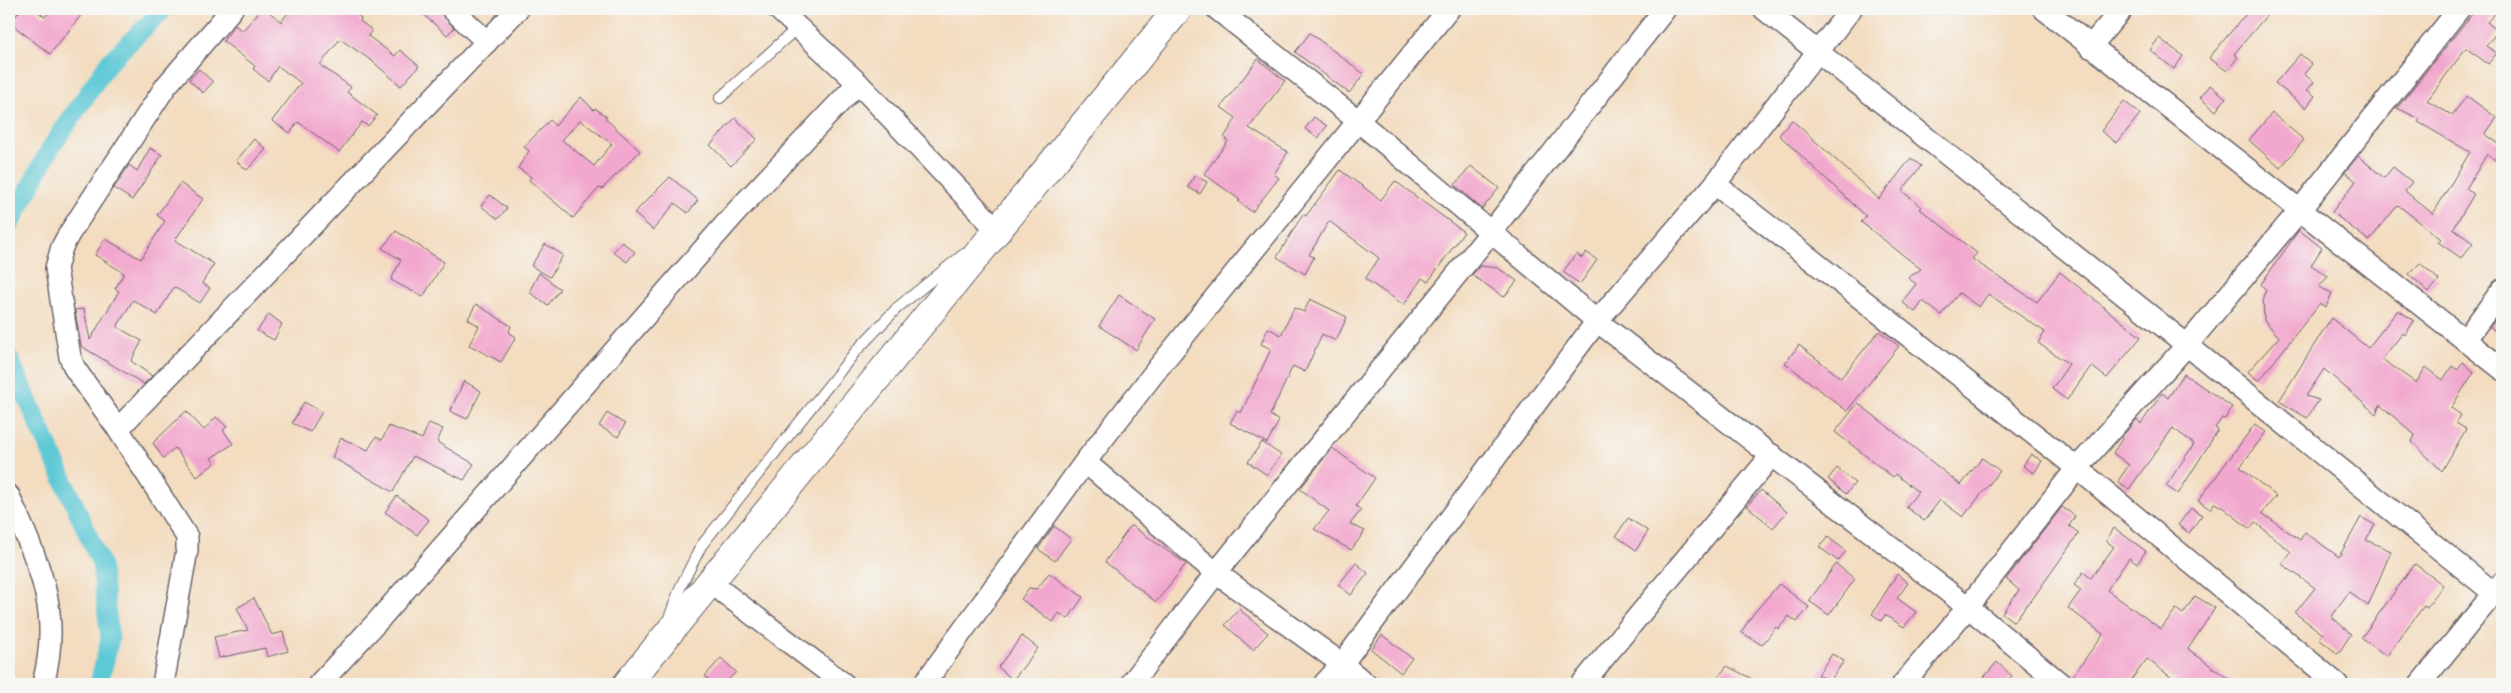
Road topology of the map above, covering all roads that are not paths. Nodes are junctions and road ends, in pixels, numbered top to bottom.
1 (232, 9) edge
2 (452, 9) edge
3 (518, 9) edge
4 (778, 9) edge
5 (1178, 9) edge
6 (1218, 9) edge
7 (1448, 9) edge
8 (1665, 9) edge
9 (1764, 9) edge
10 (1851, 9) edge
11 (2044, 9) edge
12 (2122, 9) edge
13 (2459, 9) edge
14 (798, 27) junction
15 (488, 42) junction
16 (2090, 47) junction
17 (1818, 50) junction
18 (858, 83) junction
19 (720, 98) dead end
20 (1357, 120) junction
21 (1716, 184) junction
22 (2299, 210) junction
23 (998, 231) junction
24 (1491, 232) junction
25 (2502, 290) edge
26 (1597, 321) junction
27 (2465, 340) junction
28 (2188, 345) junction
29 (2502, 368) edge
30 (118, 428) junction
31 (1772, 455) junction
32 (1085, 462) junction
33 (2077, 468) junction
34 (9, 496) edge
35 (1216, 573) junction
36 (711, 583) junction
37 (2499, 588) edge
38 (1968, 607) junction
39 (660, 644) junction
40 (1342, 664) junction
41 (43, 684) edge
42 (163, 684) edge
43 (320, 684) edge
44 (627, 684) edge
45 (844, 684) edge
46 (924, 684) edge
47 (1131, 684) edge
48 (1324, 684) edge
49 (1366, 684) edge
50 (1582, 684) edge
51 (1903, 684) edge
52 (2060, 684) edge
53 (2337, 684) edge
54 (2420, 684) edge

1 - 30 street
2 - 15 street
3 - 15 street
4 - 14 street
5 - 23 highway
6 - 20 street
7 - 20 street
8 - 24 street
9 - 17 street
10 - 17 street
11 - 16 street
12 - 16 street
13 - 22 street
14 - 18 street
14 - 19 lane
15 - 30 street
16 - 22 street
17 - 21 street
17 - 28 street
18 - 23 street
18 - 43 street
20 - 24 street
20 - 32 street
21 - 26 street
21 - 33 street
22 - 27 street
22 - 28 street
23 - 36 highway
23 - 39 lane
24 - 26 street
24 - 35 street
25 - 27 street
26 - 31 street
26 - 40 street
27 - 29 street
28 - 33 street
28 - 37 street
30 - 42 street
31 - 38 street
31 - 50 street
32 - 35 street
32 - 46 street
33 - 38 street
33 - 53 street
34 - 41 street
35 - 40 street
35 - 47 street
36 - 39 highway
36 - 45 street
37 - 54 street
38 - 51 street
38 - 52 street
39 - 44 highway
40 - 48 street
40 - 49 street

